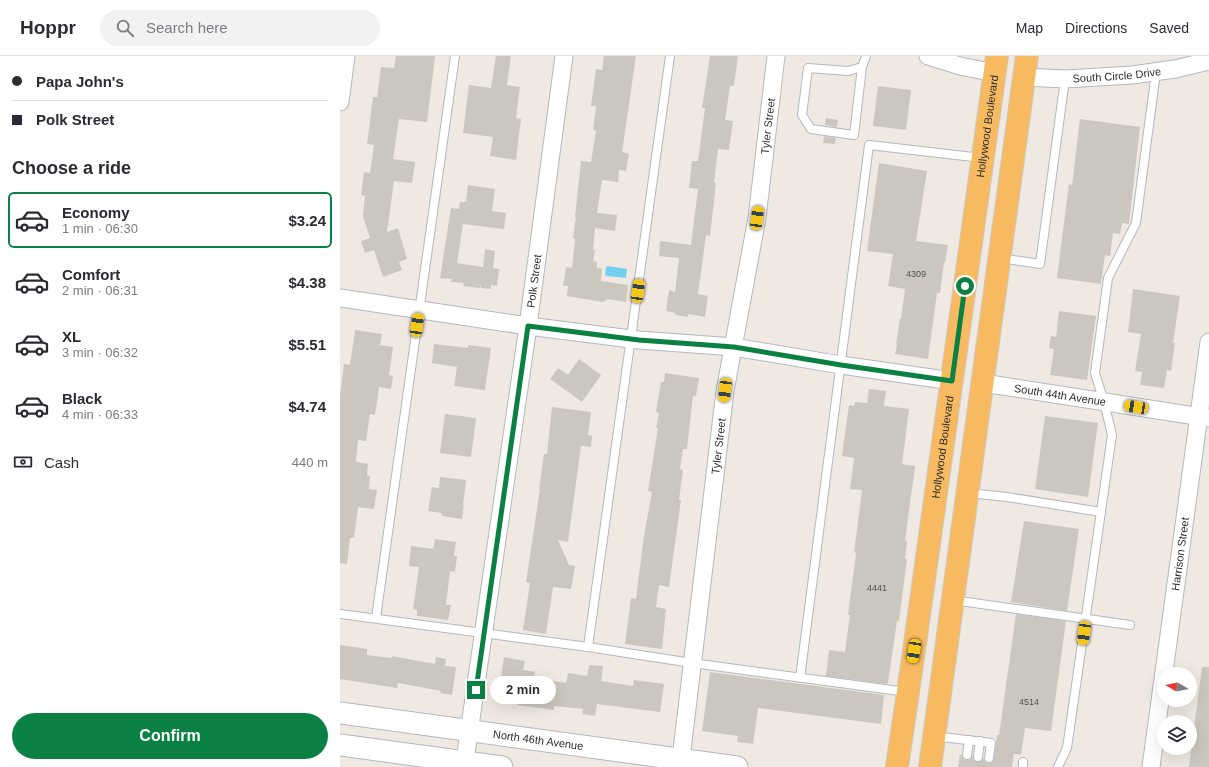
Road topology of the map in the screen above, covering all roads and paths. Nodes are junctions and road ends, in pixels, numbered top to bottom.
1 (346, 56) edge
2 (455, 56) edge
3 (564, 56) edge
4 (670, 56) edge
5 (776, 56) edge
6 (866, 56) edge
7 (928, 56) edge
8 (1010, 56) edge
9 (1186, 61) edge
10 (1209, 61) edge
11 (996, 65) edge
12 (1026, 66) edge
13 (862, 67) junction
14 (1156, 72) junction
15 (1065, 79) junction
16 (340, 102) edge
17 (984, 158) junction
18 (1011, 178) junction
19 (970, 255) junction
20 (1000, 258) junction
21 (340, 298) edge
22 (420, 310) junction
23 (528, 326) junction
24 (631, 339) junction
25 (1209, 342) edge
26 (734, 347) junction
27 (841, 365) junction
28 (952, 381) junction
29 (983, 383) junction
30 (1104, 402) junction
31 (1204, 417) edge
32 (968, 493) junction
33 (1101, 512) junction
34 (962, 536) junction
35 (953, 600) junction
36 (340, 614) edge
37 (376, 618) junction
38 (1086, 619) junction
39 (1130, 625) dead end
40 (484, 632) junction
41 (588, 647) junction
42 (692, 663) junction
43 (800, 678) junction
44 (907, 692) junction
45 (340, 713) edge
46 (470, 731) junction
47 (934, 736) junction
48 (969, 740) junction
49 (980, 742) junction
50 (340, 745) edge
51 (966, 755) dead end
52 (978, 756) dead end
53 (989, 758) dead end
54 (680, 763) edge
55 (465, 764) edge
56 (502, 767) edge
57 (737, 767) edge
58 (897, 767) edge
59 (930, 767) edge
60 (1058, 767) edge
61 (1151, 767) edge

1 - 16 street
2 - 22 lane
3 - 23 street, Polk Street
4 - 24 lane
5 - 26 street, Tyler Street
6 - 13 lane
7 - 11 street
8 - 12 highway
9 - 10 street, South Circle Drive
9 - 14 street, South Circle Drive
11 - 17 highway, Hollywood Boulevard
11 - 18 highway
12 - 15 street, South Circle Drive
12 - 18 highway
13 - 13 lane
14 - 15 street, South Circle Drive
14 - 30 lane
15 - 20 lane
17 - 19 highway, Hollywood Boulevard
17 - 27 lane
18 - 20 highway
19 - 28 highway, Hollywood Boulevard
19 - 29 highway
20 - 29 highway
21 - 22 street
22 - 23 street
22 - 37 lane
23 - 24 street
23 - 40 street, Polk Street
24 - 26 street
24 - 41 lane
25 - 31 street, Harrison Street
26 - 27 street
26 - 42 street, Tyler Street
27 - 28 street
27 - 43 lane
28 - 34 highway
28 - 44 highway, Hollywood Boulevard
29 - 30 street, South 44th Avenue
29 - 32 highway
30 - 31 street, South 44th Avenue
30 - 33 lane
31 - 61 street, Harrison Street
32 - 33 lane
32 - 34 highway
33 - 38 lane
34 - 35 highway
35 - 38 lane
35 - 47 highway
36 - 37 lane
37 - 40 lane
38 - 39 lane
38 - 60 lane
40 - 41 lane
40 - 46 street, Polk Street
41 - 42 lane
42 - 43 lane
42 - 54 street, Tyler Street
43 - 44 lane
44 - 58 highway, Hollywood Boulevard
45 - 46 street, North 46th Avenue
46 - 54 street, North 46th Avenue
46 - 55 street, Polk Street
47 - 48 lane
47 - 59 highway
48 - 49 lane
48 - 51 lane
49 - 52 lane
49 - 53 lane
50 - 55 street
54 - 57 street, North 46th Avenue
55 - 56 street

